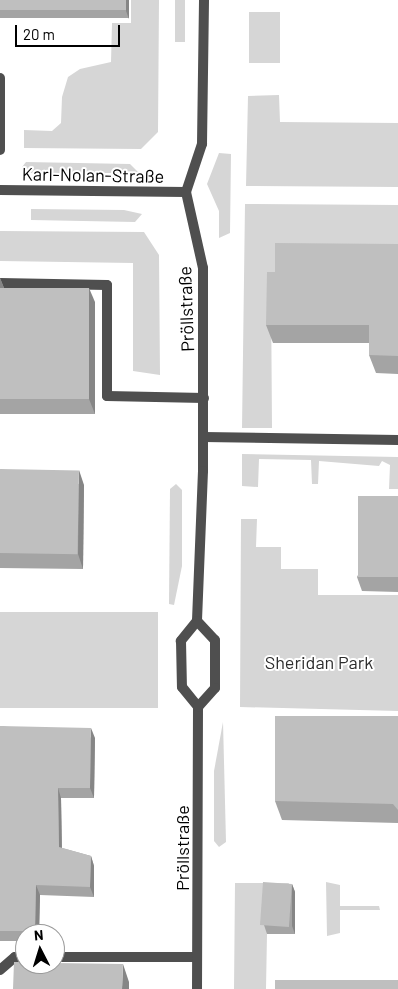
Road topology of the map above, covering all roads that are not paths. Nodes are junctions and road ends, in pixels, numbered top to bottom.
1 (204, 0) edge
2 (0, 78) edge
3 (0, 150) edge
4 (0, 190) edge
5 (186, 192) junction
6 (0, 283) edge
7 (204, 398) junction
8 (204, 437) junction
9 (398, 440) edge
10 (197, 621) junction
11 (198, 707) junction
12 (197, 956) junction
13 (15, 957) edge
14 (65, 957) edge
15 (0, 970) edge
16 (196, 989) edge

1 - 5 street
2 - 3 street
4 - 5 street, Karl-Nolan-Straße
5 - 7 street, Pröllstraße
6 - 7 street
7 - 8 street, Pröllstraße
8 - 9 street
8 - 10 street, Pröllstraße
10 - 11 street
10 - 11 street
11 - 12 street, Pröllstraße
12 - 14 street
12 - 16 street, Pröllstraße
13 - 15 street

